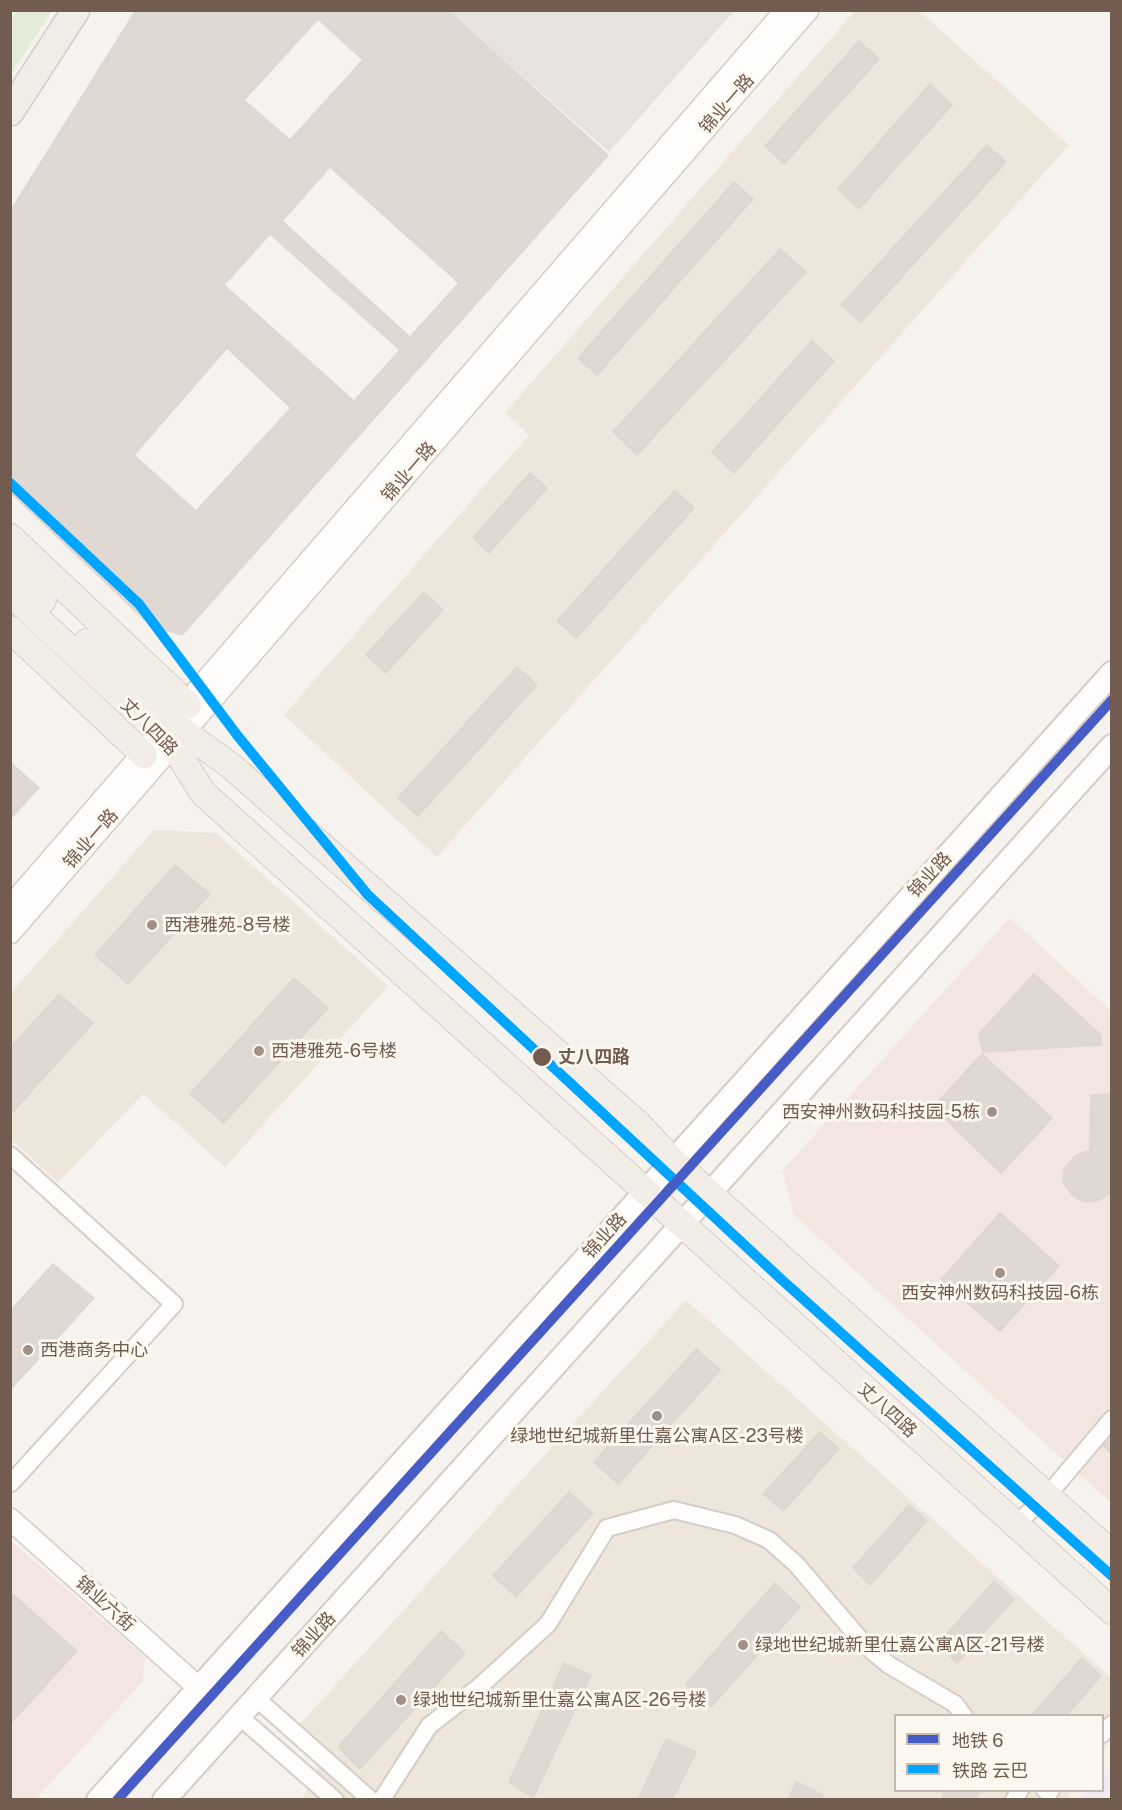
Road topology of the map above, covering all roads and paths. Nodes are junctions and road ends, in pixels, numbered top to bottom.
1 (76, 10) edge
2 (786, 10) edge
3 (808, 10) edge
4 (10, 112) edge
5 (10, 537) edge
6 (10, 570) edge
7 (10, 593) edge
8 (10, 629) edge
9 (84, 651) junction
10 (1112, 673) edge
11 (176, 728) junction
12 (1112, 746) edge
13 (144, 755) junction
14 (10, 907) edge
15 (10, 933) edge
16 (10, 1155) edge
17 (673, 1161) junction
18 (645, 1191) junction
19 (710, 1193) junction
20 (682, 1225) junction
21 (1112, 1419) edge
22 (1112, 1434) edge
23 (11, 1483) edge
24 (1050, 1499) junction
25 (10, 1519) edge
26 (1020, 1529) junction
27 (1112, 1554) edge
28 (1112, 1611) edge
29 (199, 1688) junction
30 (256, 1698) junction
31 (962, 1714) edge
32 (240, 1716) junction
33 (383, 1799) edge
34 (98, 1800) edge
35 (164, 1800) edge
36 (335, 1800) edge

1 - 4 highway
2 - 11 street, 锦业一路
3 - 11 street, 锦业一路
5 - 11 main road
6 - 9 main road, 丈八四路
7 - 9 main road, 丈八四路
8 - 13 main road
9 - 11 main road, 丈八四路
10 - 17 main road, 锦业路
11 - 13 street, 锦业一路
11 - 15 street, 锦业一路
11 - 17 main road, 丈八四路
11 - 18 main road, 丈八四路
12 - 19 main road, 锦业路
13 - 14 street, 锦业一路
16 - 23 street
17 - 18 main road, 锦业路
17 - 19 main road, 丈八四路
18 - 20 main road, 丈八四路
18 - 29 main road, 锦业路
19 - 20 main road, 锦业路
19 - 24 main road, 丈八四路
20 - 26 main road, 丈八四路
20 - 30 main road, 锦业路
21 - 24 street
22 - 24 street
24 - 26 street
24 - 27 main road, 丈八四路
25 - 29 street, 锦业六街
26 - 28 main road, 丈八四路
29 - 34 main road, 锦业路
30 - 32 main road, 锦业路
30 - 33 street
31 - 33 street
32 - 35 main road, 锦业路
32 - 36 street

